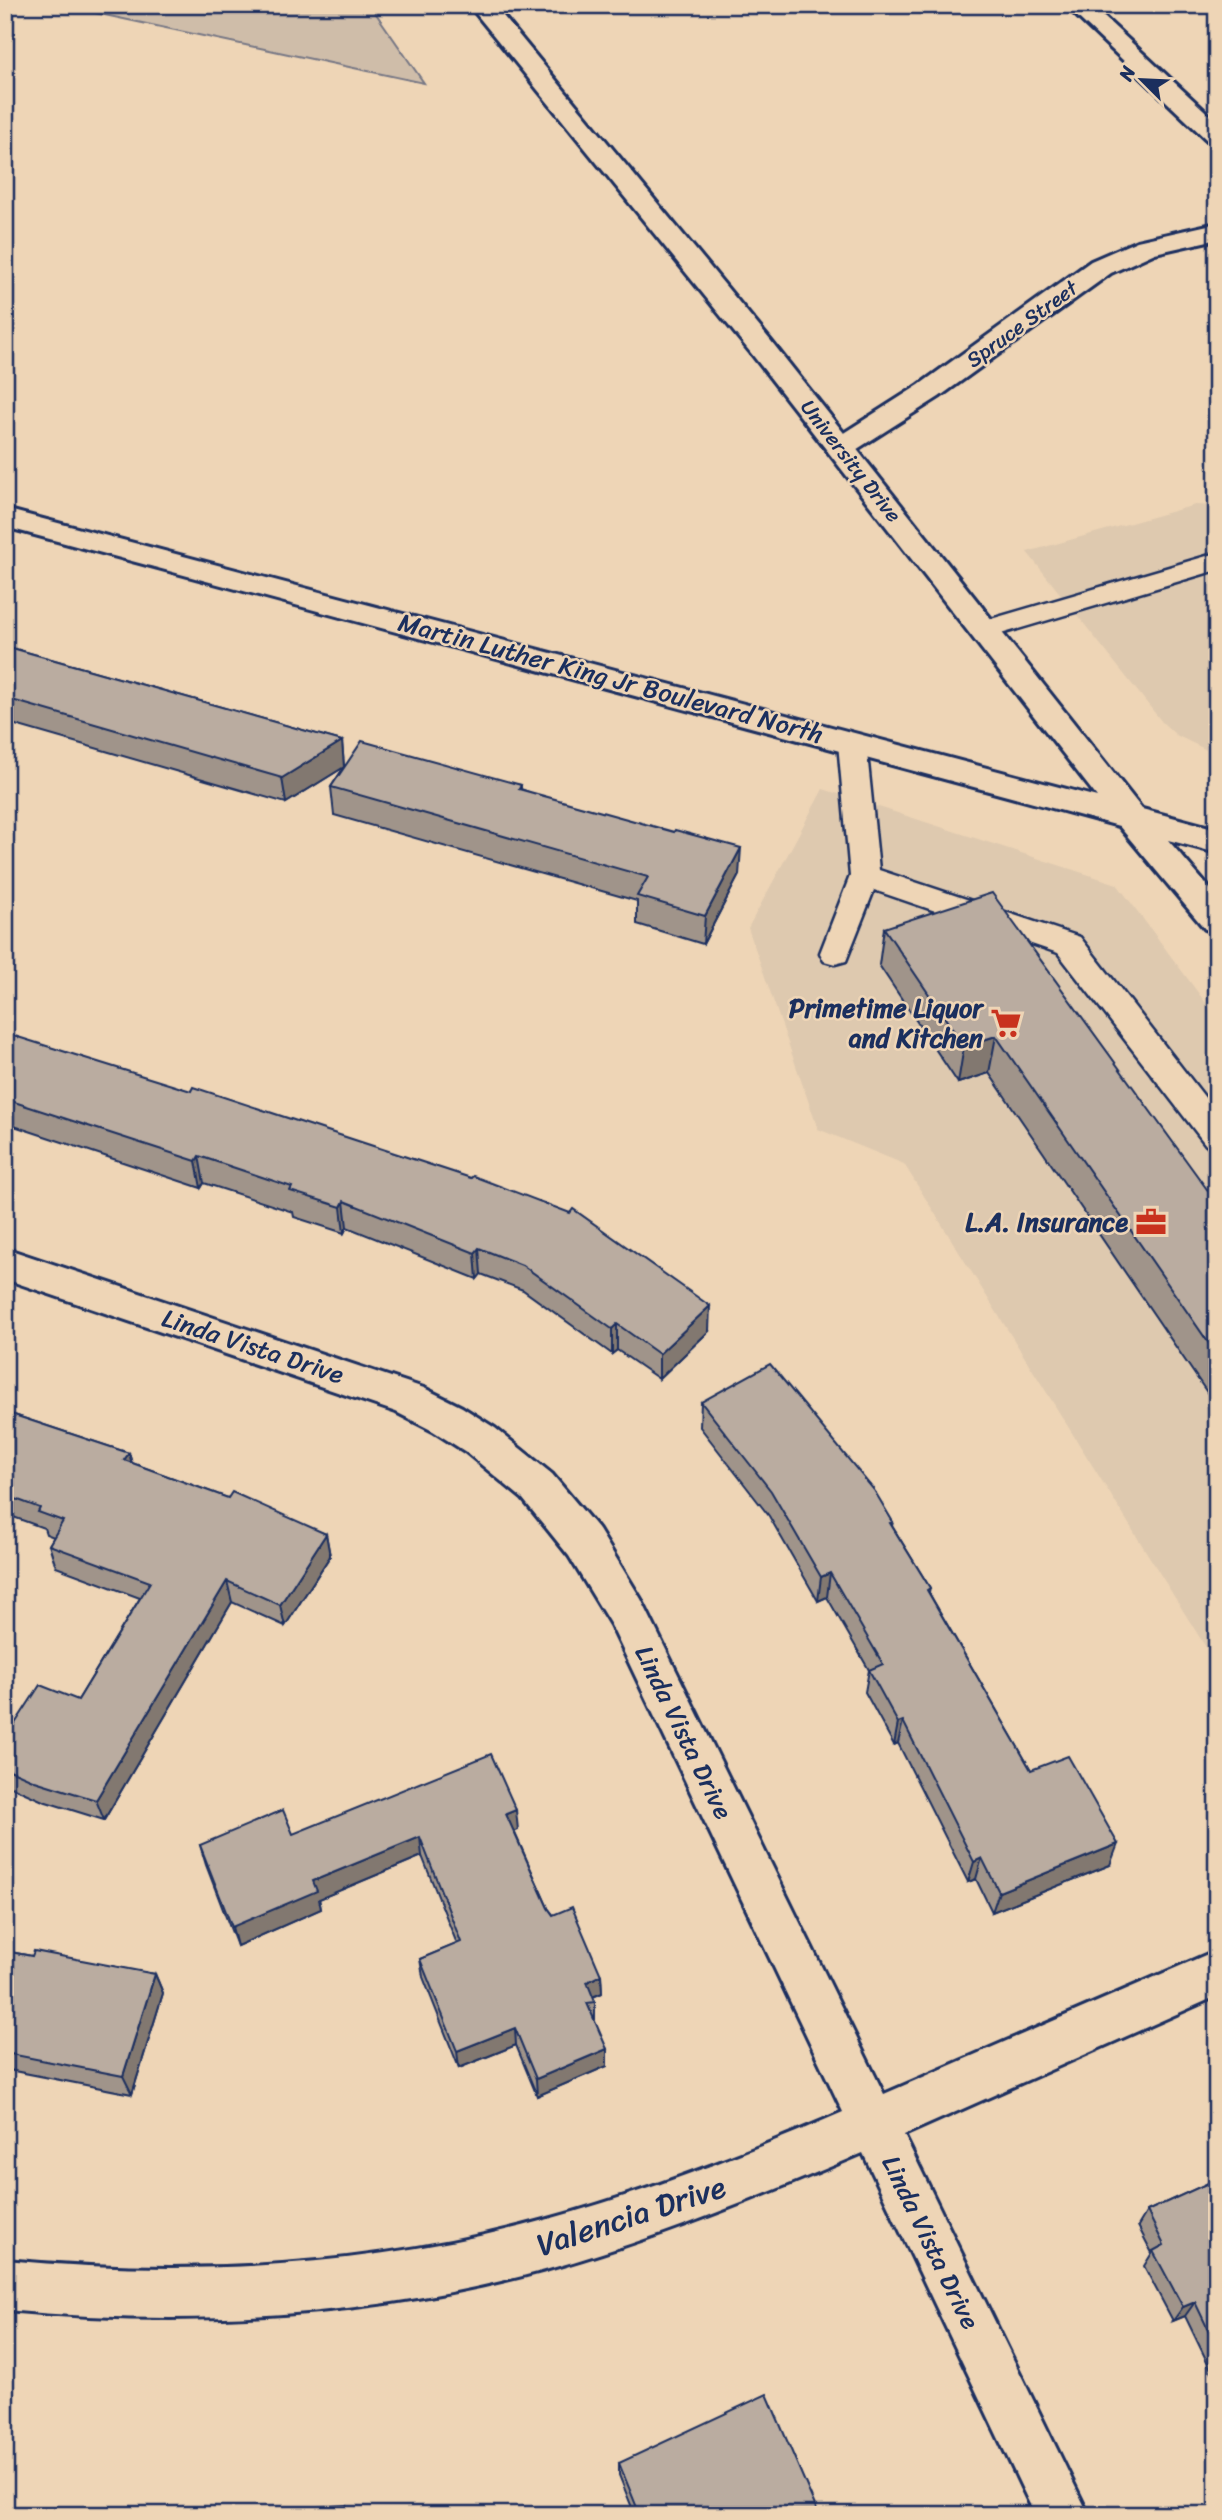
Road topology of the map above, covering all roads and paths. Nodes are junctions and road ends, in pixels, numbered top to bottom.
1 (481, 5) edge
2 (1077, 5) edge
3 (1217, 136) edge
4 (1217, 231) edge
5 (841, 447) junction
6 (5, 519) edge
7 (1217, 561) edge
8 (984, 630) junction
9 (852, 743) junction
10 (1131, 818) junction
11 (1217, 841) edge
12 (865, 876) junction
13 (1217, 920) edge
14 (835, 953) dead end
15 (1204, 1096) edge
16 (1217, 1136) edge
17 (5, 1263) edge
18 (1217, 1973) edge
19 (873, 2124) junction
20 (5, 2285) edge
21 (1063, 2515) edge

1 - 5 main road, University Drive
2 - 3 main road
4 - 5 main road, Spruce Street
5 - 8 main road, University Drive
6 - 9 main road, Martin Luther King Jr Boulevard North
7 - 8 lane
8 - 10 main road, University Drive
9 - 10 main road, Martin Luther King Jr Boulevard North
9 - 12 lane
10 - 11 main road, Martin Luther King Jr Boulevard North
10 - 13 main road, University Drive
12 - 14 lane
12 - 15 lane
15 - 16 lane
17 - 19 main road, Linda Vista Drive
18 - 19 main road, Valencia Drive
19 - 20 main road, Valencia Drive
19 - 21 main road, Linda Vista Drive

